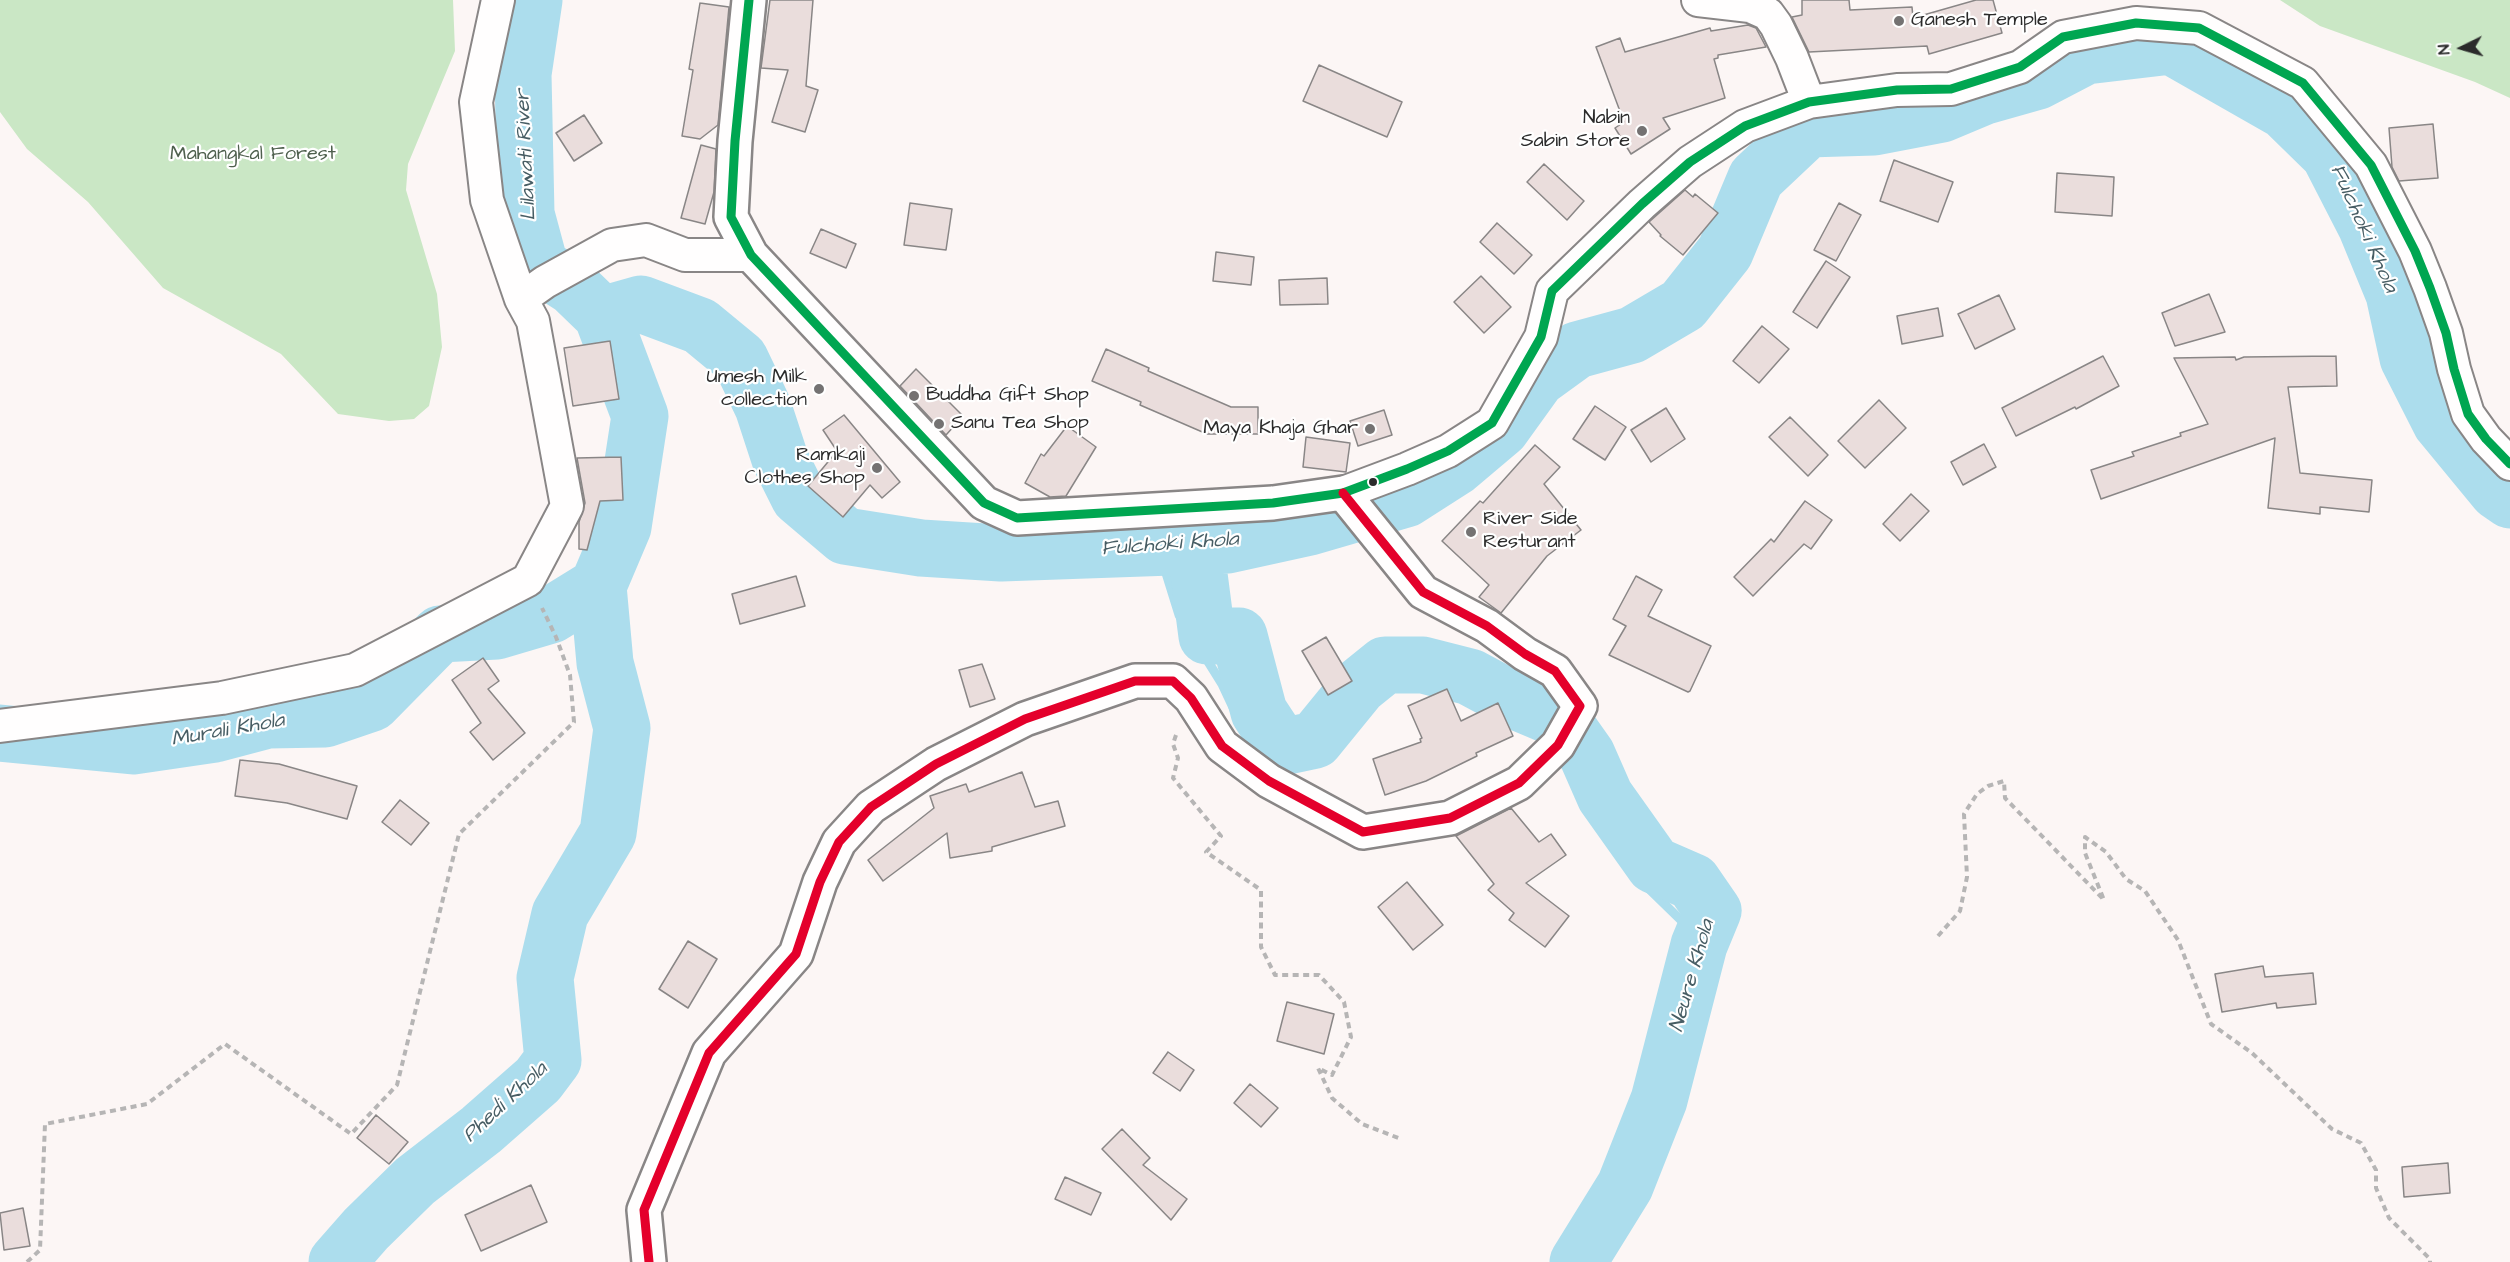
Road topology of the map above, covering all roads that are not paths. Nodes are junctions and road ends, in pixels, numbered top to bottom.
1 (498, 0) edge
2 (749, 0) edge
3 (1698, 0) edge
4 (1809, 102) junction
5 (751, 255) junction
6 (533, 290) junction
7 (2510, 464) edge
8 (1343, 493) junction
9 (0, 726) edge
10 (649, 1262) edge

1 - 6 street
2 - 5 main road
3 - 4 street
4 - 7 street
4 - 8 street
5 - 6 street
5 - 8 main road
6 - 9 street
8 - 10 main road

